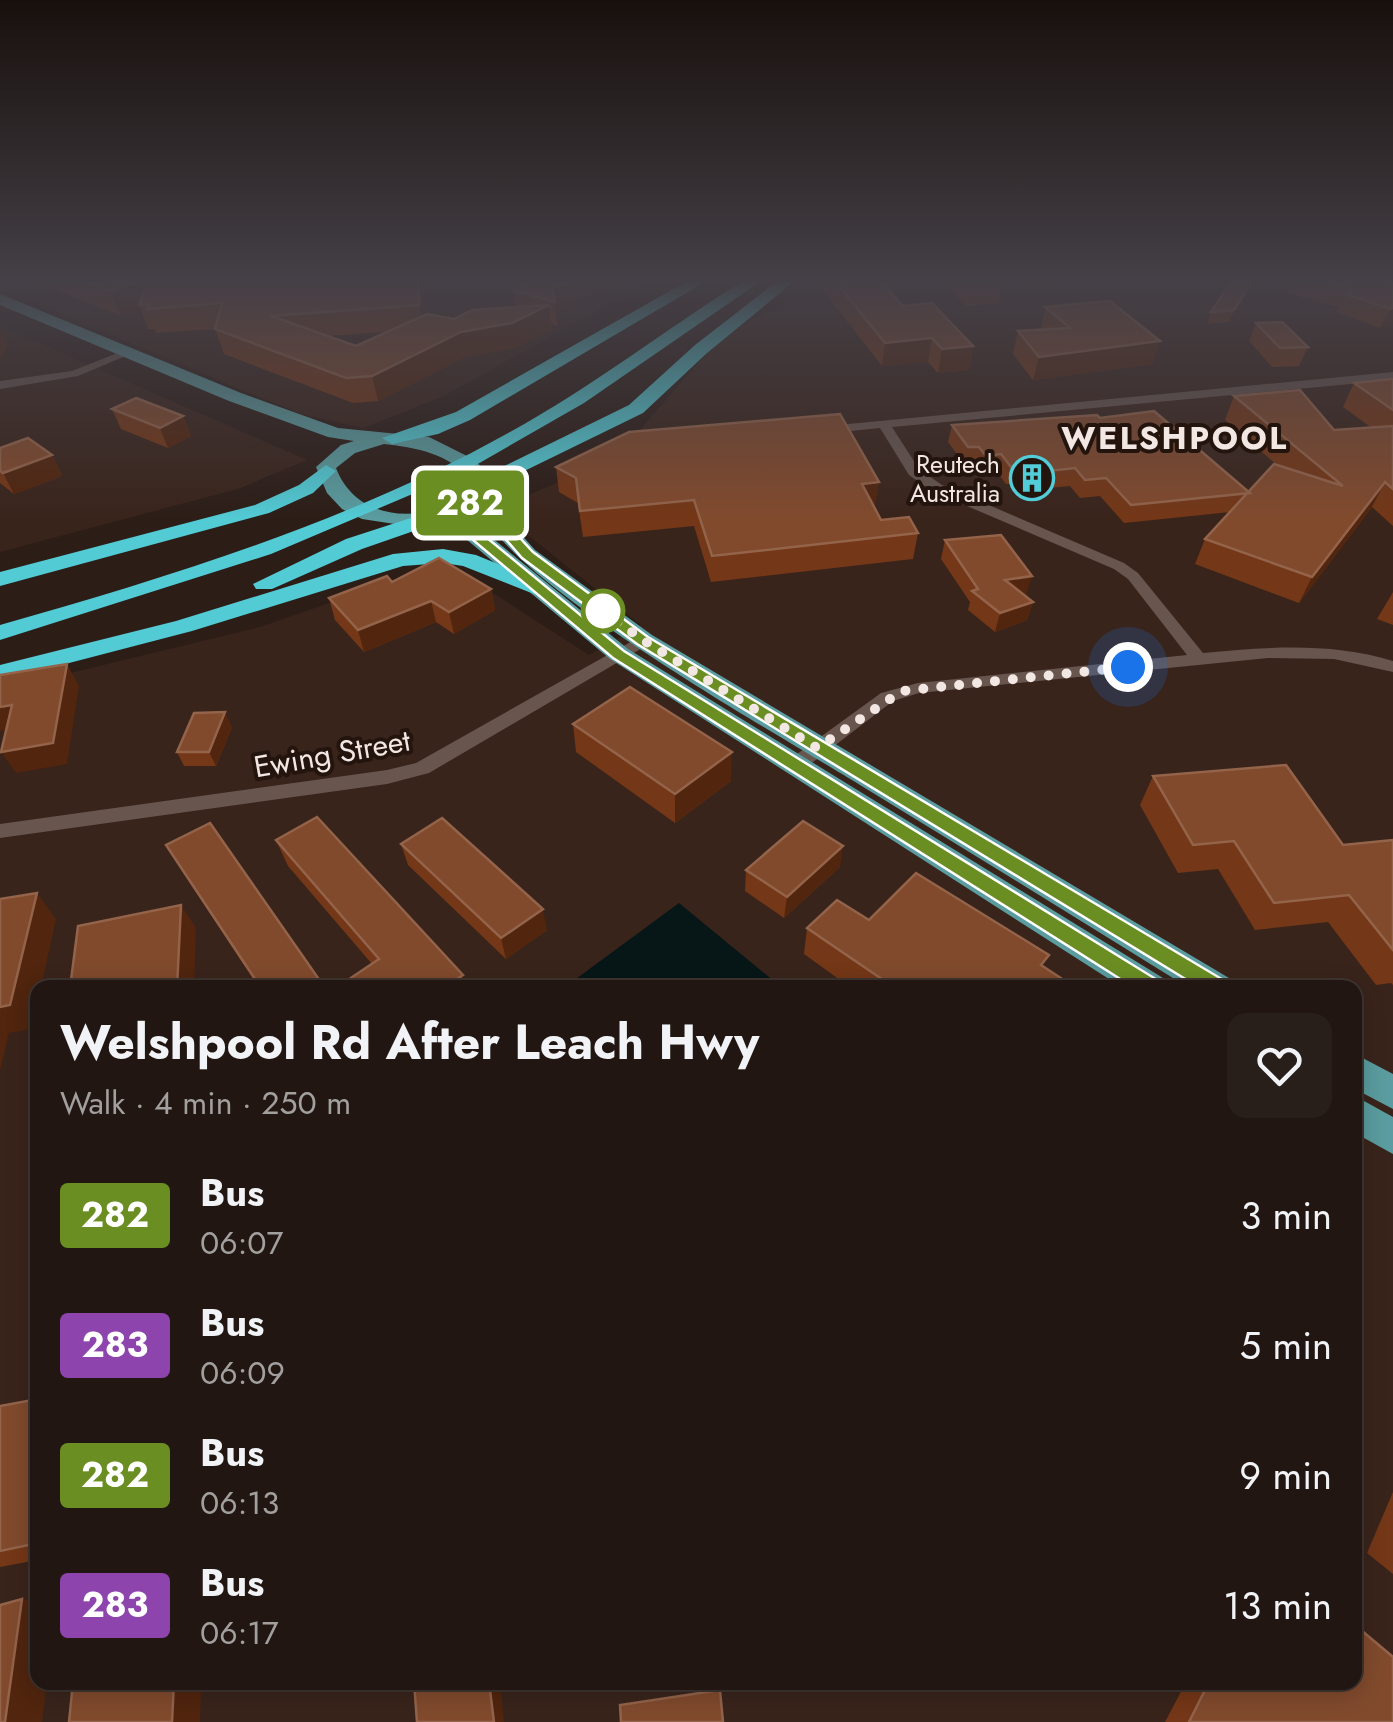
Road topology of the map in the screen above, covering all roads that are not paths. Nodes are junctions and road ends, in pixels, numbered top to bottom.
1 (102, 359) edge
2 (110, 359) edge
3 (147, 359) edge
4 (562, 359) edge
5 (608, 359) edge
6 (636, 359) edge
7 (691, 359) edge
8 (106, 361) junction
9 (1393, 376) edge
10 (0, 385) edge
11 (884, 424) junction
12 (806, 432) edge
13 (386, 439) junction
14 (319, 459) junction
15 (484, 489) junction
16 (324, 518) junction
17 (425, 520) junction
18 (0, 579) edge
19 (534, 588) junction
20 (0, 612) edge
21 (0, 633) edge
22 (631, 648) junction
23 (1199, 660) junction
24 (1393, 667) edge
25 (0, 671) edge
26 (724, 691) junction
27 (754, 742) junction
28 (817, 748) junction
29 (793, 766) junction
30 (0, 831) edge
31 (1139, 980) edge
32 (1204, 980) edge
33 (1362, 1074) edge
34 (1393, 1093) edge
35 (1362, 1117) edge
36 (1393, 1137) edge

1 - 8 main road
2 - 8 street
3 - 13 main road
4 - 13 highway
5 - 16 highway
6 - 16 highway
7 - 15 highway
8 - 10 street
8 - 14 main road
9 - 11 street
11 - 12 street
11 - 23 street
13 - 14 main road
13 - 15 main road
14 - 17 main road
14 - 18 highway
15 - 17 main road
15 - 22 main road
16 - 20 highway
16 - 21 highway
17 - 19 main road
17 - 25 highway
19 - 22 main road
19 - 25 highway
22 - 26 main road
22 - 27 main road
22 - 30 street, Ewing Street
23 - 24 street
23 - 28 street
26 - 27 main road
26 - 28 main road
27 - 29 main road
28 - 29 street
28 - 32 main road
29 - 31 main road
33 - 34 main road
35 - 36 main road

